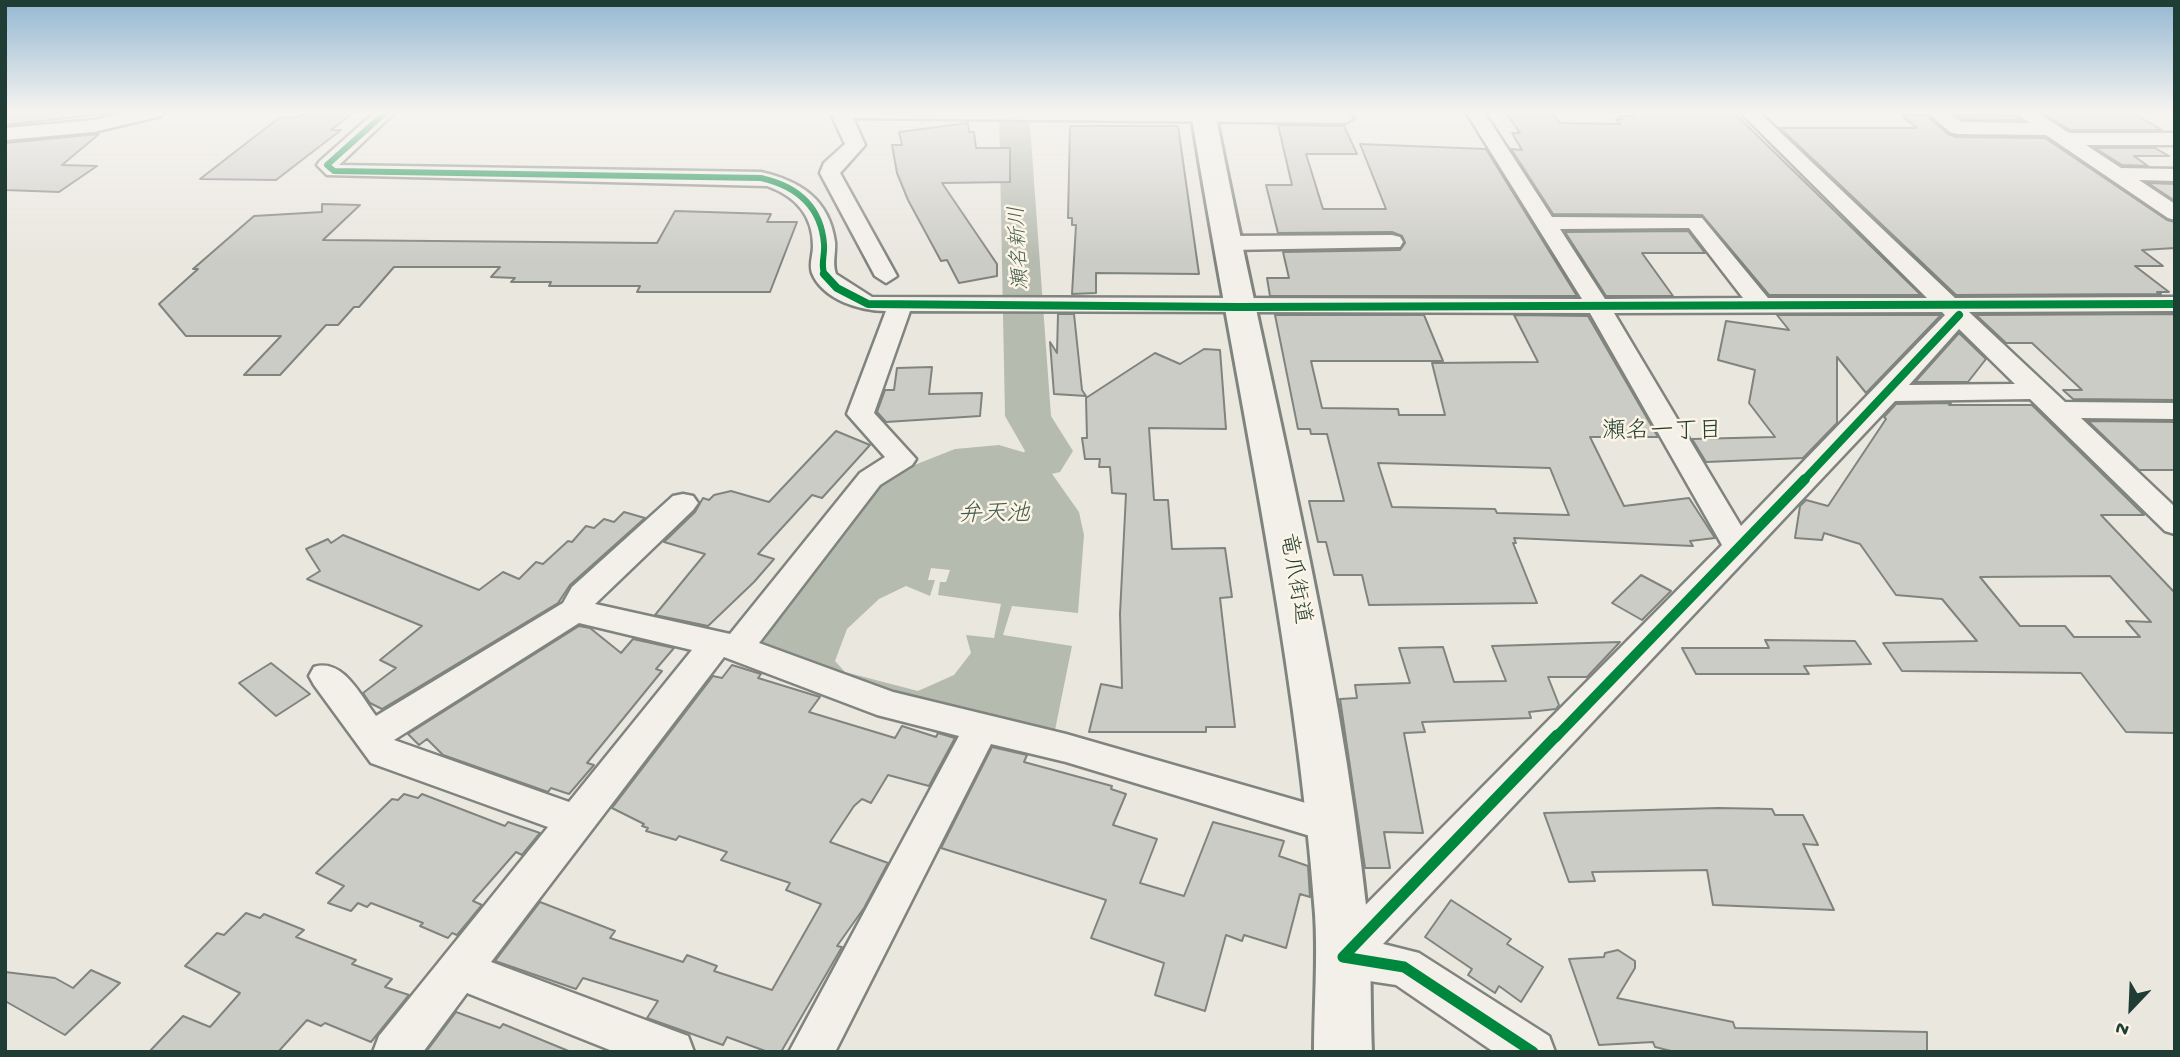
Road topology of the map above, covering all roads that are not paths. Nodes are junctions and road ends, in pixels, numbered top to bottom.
1 (331, 161) edge
2 (837, 161) edge
3 (1213, 161) edge
4 (1506, 161) edge
5 (1800, 161) edge
6 (2097, 161) edge
7 (2116, 174) junction
8 (2175, 174) edge
9 (2175, 215) edge
10 (1544, 223) junction
11 (1392, 242) dead end
12 (1228, 243) junction
13 (886, 276) dead end
14 (1760, 304) junction
15 (2175, 304) edge
16 (900, 306) junction
17 (1598, 306) junction
18 (1238, 307) junction
19 (1954, 310) junction
20 (2038, 391) junction
21 (1888, 393) junction
22 (2057, 410) junction
23 (2175, 411) edge
24 (683, 503) dead end
25 (2175, 524) edge
26 (1739, 548) junction
27 (576, 611) junction
28 (727, 645) junction
29 (326, 676) dead end
30 (981, 728) junction
31 (372, 736) junction
32 (576, 821) junction
33 (1330, 826) junction
34 (1343, 957) junction
35 (459, 970) junction
36 (395, 1052) edge
37 (672, 1052) edge
38 (811, 1052) edge
39 (1343, 1052) edge
40 (1533, 1052) edge

1 - 16 street
2 - 13 street
3 - 12 main road, 竜爪街道
4 - 10 street
5 - 19 street
6 - 7 street
7 - 8 street
7 - 9 street
10 - 14 street
10 - 17 street
11 - 12 street
12 - 18 main road, 竜爪街道
14 - 17 street
14 - 19 street
15 - 19 street
16 - 18 street
16 - 28 street
17 - 18 street
17 - 26 street
18 - 33 main road, 竜爪街道
19 - 20 street
19 - 21 street
20 - 21 street
20 - 22 street
21 - 26 street
22 - 23 street
22 - 25 street
24 - 27 street
26 - 34 street
27 - 28 street
27 - 31 street
28 - 30 street
28 - 32 street
29 - 31 street
30 - 33 street
30 - 38 street
31 - 32 street
32 - 35 street
33 - 34 main road, 竜爪街道
34 - 39 main road, 竜爪街道
34 - 40 street
35 - 36 street
35 - 37 street

